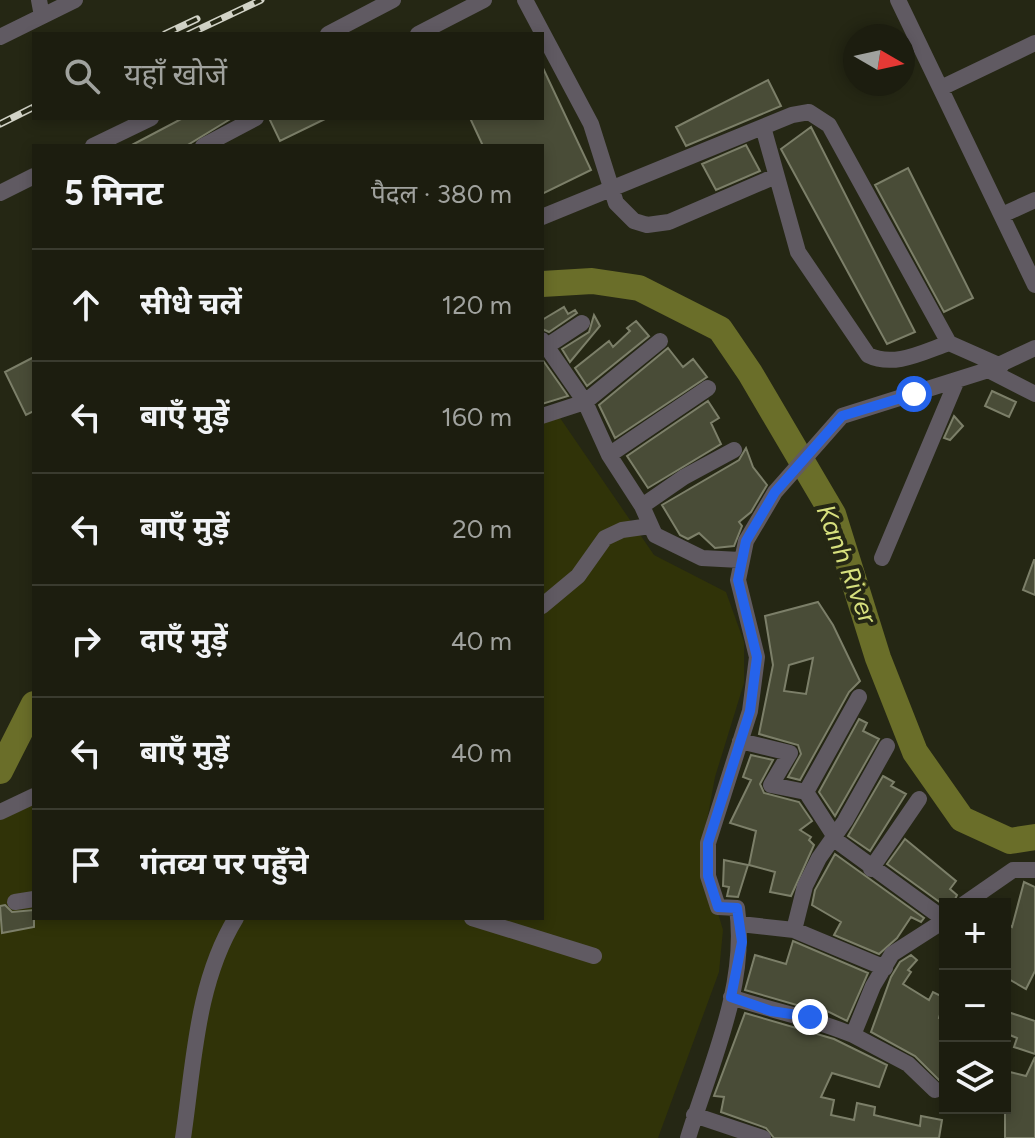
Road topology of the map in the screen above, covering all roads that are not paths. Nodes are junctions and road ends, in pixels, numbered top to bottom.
1 (75, 0) edge
2 (393, 0) edge
3 (484, 0) edge
4 (525, 0) edge
5 (898, 0) edge
6 (41, 8) edge
7 (332, 32) edge
8 (422, 32) edge
9 (542, 32) edge
10 (544, 36) edge
11 (0, 37) edge
12 (1035, 43) edge
13 (941, 88) junction
14 (147, 120) edge
15 (252, 120) edge
16 (763, 127) junction
17 (97, 144) edge
18 (207, 144) edge
19 (776, 176) junction
20 (32, 177) edge
21 (610, 189) junction
22 (0, 193) edge
23 (1035, 200) edge
24 (1002, 215) junction
25 (544, 216) edge
26 (1035, 285) edge
27 (582, 323) dead end
28 (660, 341) dead end
29 (544, 343) edge
30 (949, 343) junction
31 (1035, 348) edge
32 (994, 368) junction
33 (957, 380) junction
34 (708, 388) dead end
35 (1035, 394) edge
36 (585, 402) junction
37 (544, 415) edge
38 (734, 450) dead end
39 (609, 455) junction
40 (642, 506) junction
41 (650, 526) junction
42 (882, 558) dead end
43 (740, 560) junction
44 (544, 604) edge
45 (859, 697) dead end
46 (740, 741) junction
47 (887, 746) dead end
48 (806, 792) junction
49 (32, 797) edge
50 (919, 799) dead end
51 (0, 812) edge
52 (834, 836) junction
53 (871, 869) junction
54 (1035, 870) edge
55 (973, 898) edge
56 (32, 899) edge
57 (15, 902) dead end
58 (939, 916) edge
59 (235, 920) edge
60 (478, 920) edge
61 (740, 924) junction
62 (939, 924) edge
63 (794, 930) junction
64 (594, 956) dead end
65 (885, 968) junction
66 (731, 997) junction
67 (853, 1035) junction
68 (935, 1090) dead end
69 (694, 1115) junction
70 (183, 1138) edge
71 (688, 1138) edge
72 (763, 1138) edge

1 - 6 street
2 - 7 street
3 - 8 street
4 - 9 street
5 - 13 street
6 - 11 street
10 - 21 street
12 - 13 street
13 - 24 street
14 - 17 street
15 - 18 street
16 - 19 street
16 - 21 street
16 - 30 street
19 - 21 street
19 - 30 street
20 - 22 street
21 - 25 street
23 - 24 street
24 - 26 street
27 - 29 street
28 - 36 street
29 - 36 street
30 - 32 street
31 - 32 street
32 - 33 street
32 - 35 street
33 - 42 street
33 - 43 street
34 - 39 street
36 - 37 street
36 - 39 street
38 - 40 street
39 - 40 street
40 - 41 street
41 - 43 street
41 - 44 street
43 - 46 street
45 - 48 street
46 - 48 street
46 - 61 street
47 - 52 street
48 - 52 street
49 - 51 street
50 - 53 street
52 - 53 street
52 - 63 street
53 - 58 street
54 - 55 street
56 - 57 street
59 - 70 street
60 - 64 street
61 - 63 street
61 - 66 street
62 - 65 street
63 - 65 street
65 - 67 street
66 - 67 street
66 - 69 street
67 - 68 street
69 - 71 street
69 - 72 street

